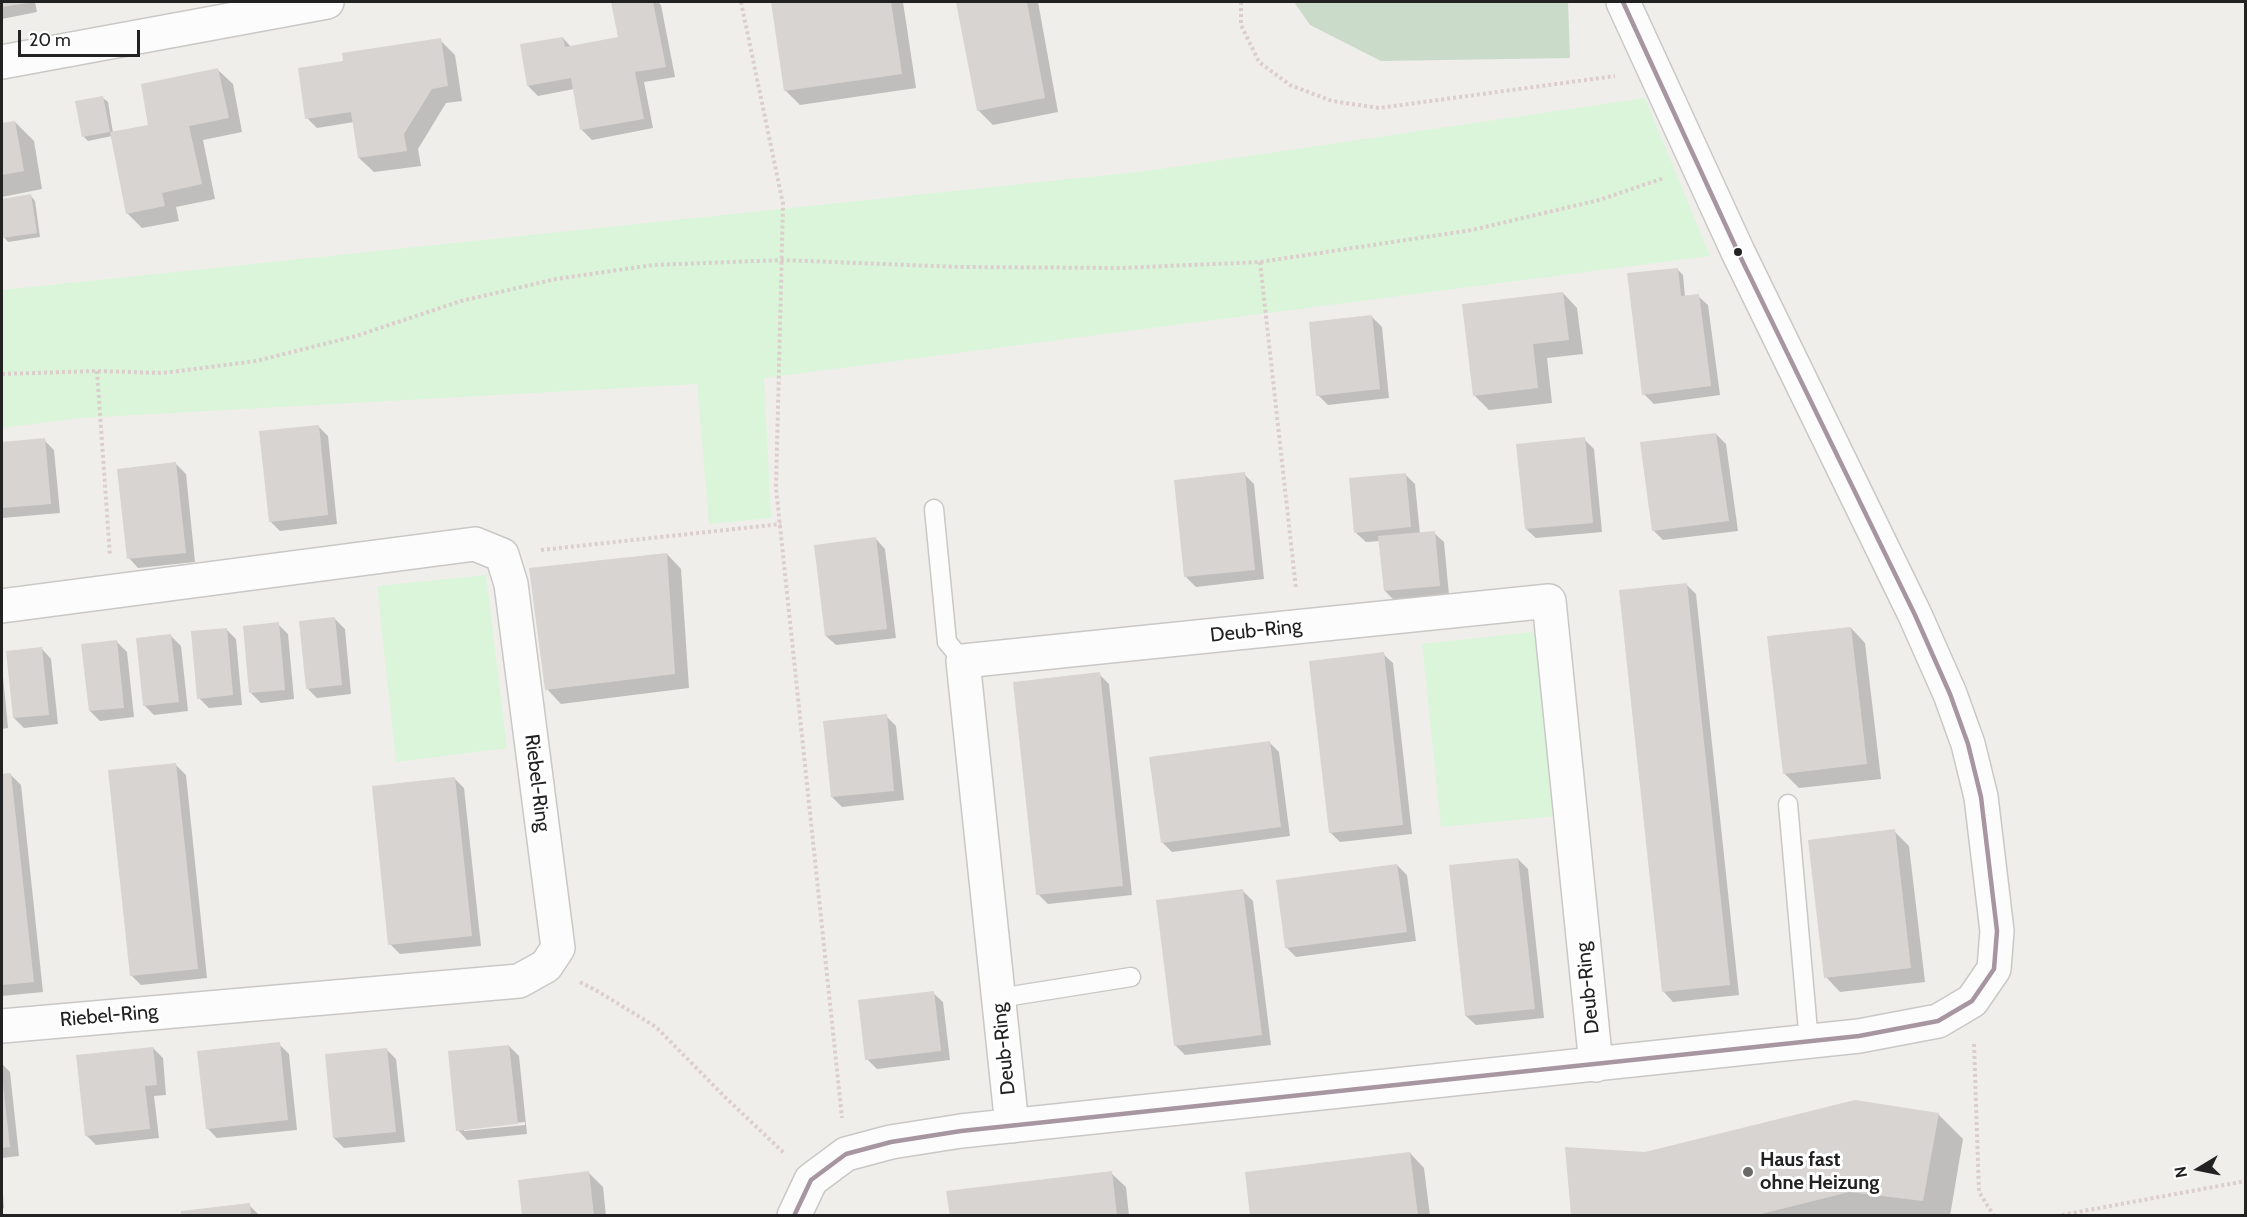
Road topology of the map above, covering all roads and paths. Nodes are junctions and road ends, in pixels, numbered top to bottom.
1 (327, 2) edge
2 (741, 2) edge
3 (1241, 2) edge
4 (1623, 2) edge
5 (2, 62) edge
6 (1653, 70) junction
7 (1698, 167) junction
8 (783, 260) junction
9 (1260, 262) junction
10 (98, 371) junction
11 (2, 374) edge
12 (934, 509) dead end
13 (781, 524) junction
14 (502, 555) junction
15 (112, 590) junction
16 (2, 606) edge
17 (1300, 627) junction
18 (963, 662) junction
19 (1788, 804) dead end
20 (546, 966) junction
21 (1131, 977) dead end
22 (999, 998) junction
23 (1972, 1001) junction
24 (2, 1026) edge
25 (1809, 1042) junction
26 (1596, 1065) junction
27 (1012, 1126) junction
28 (846, 1154) junction
29 (812, 1180) junction
30 (2246, 1180) edge
31 (794, 1215) edge
32 (1994, 1215) edge
33 (2056, 1215) edge

1 - 5 street
2 - 8 path
3 - 6 path
4 - 6 street
6 - 7 street
7 - 9 path
7 - 23 street
8 - 9 path
8 - 10 path
8 - 13 path
9 - 17 path
10 - 11 path
10 - 15 path
12 - 18 lane
13 - 14 path
13 - 28 path
14 - 15 street
14 - 20 street, Riebel-Ring
15 - 16 street
17 - 18 street, Deub-Ring
17 - 26 street, Deub-Ring
18 - 22 street, Deub-Ring
19 - 25 lane
20 - 24 street, Riebel-Ring
20 - 29 path
21 - 22 lane
22 - 27 street, Deub-Ring
23 - 25 street
23 - 32 path
25 - 26 street
26 - 27 street
27 - 28 street
28 - 29 street
29 - 31 street
30 - 33 path

